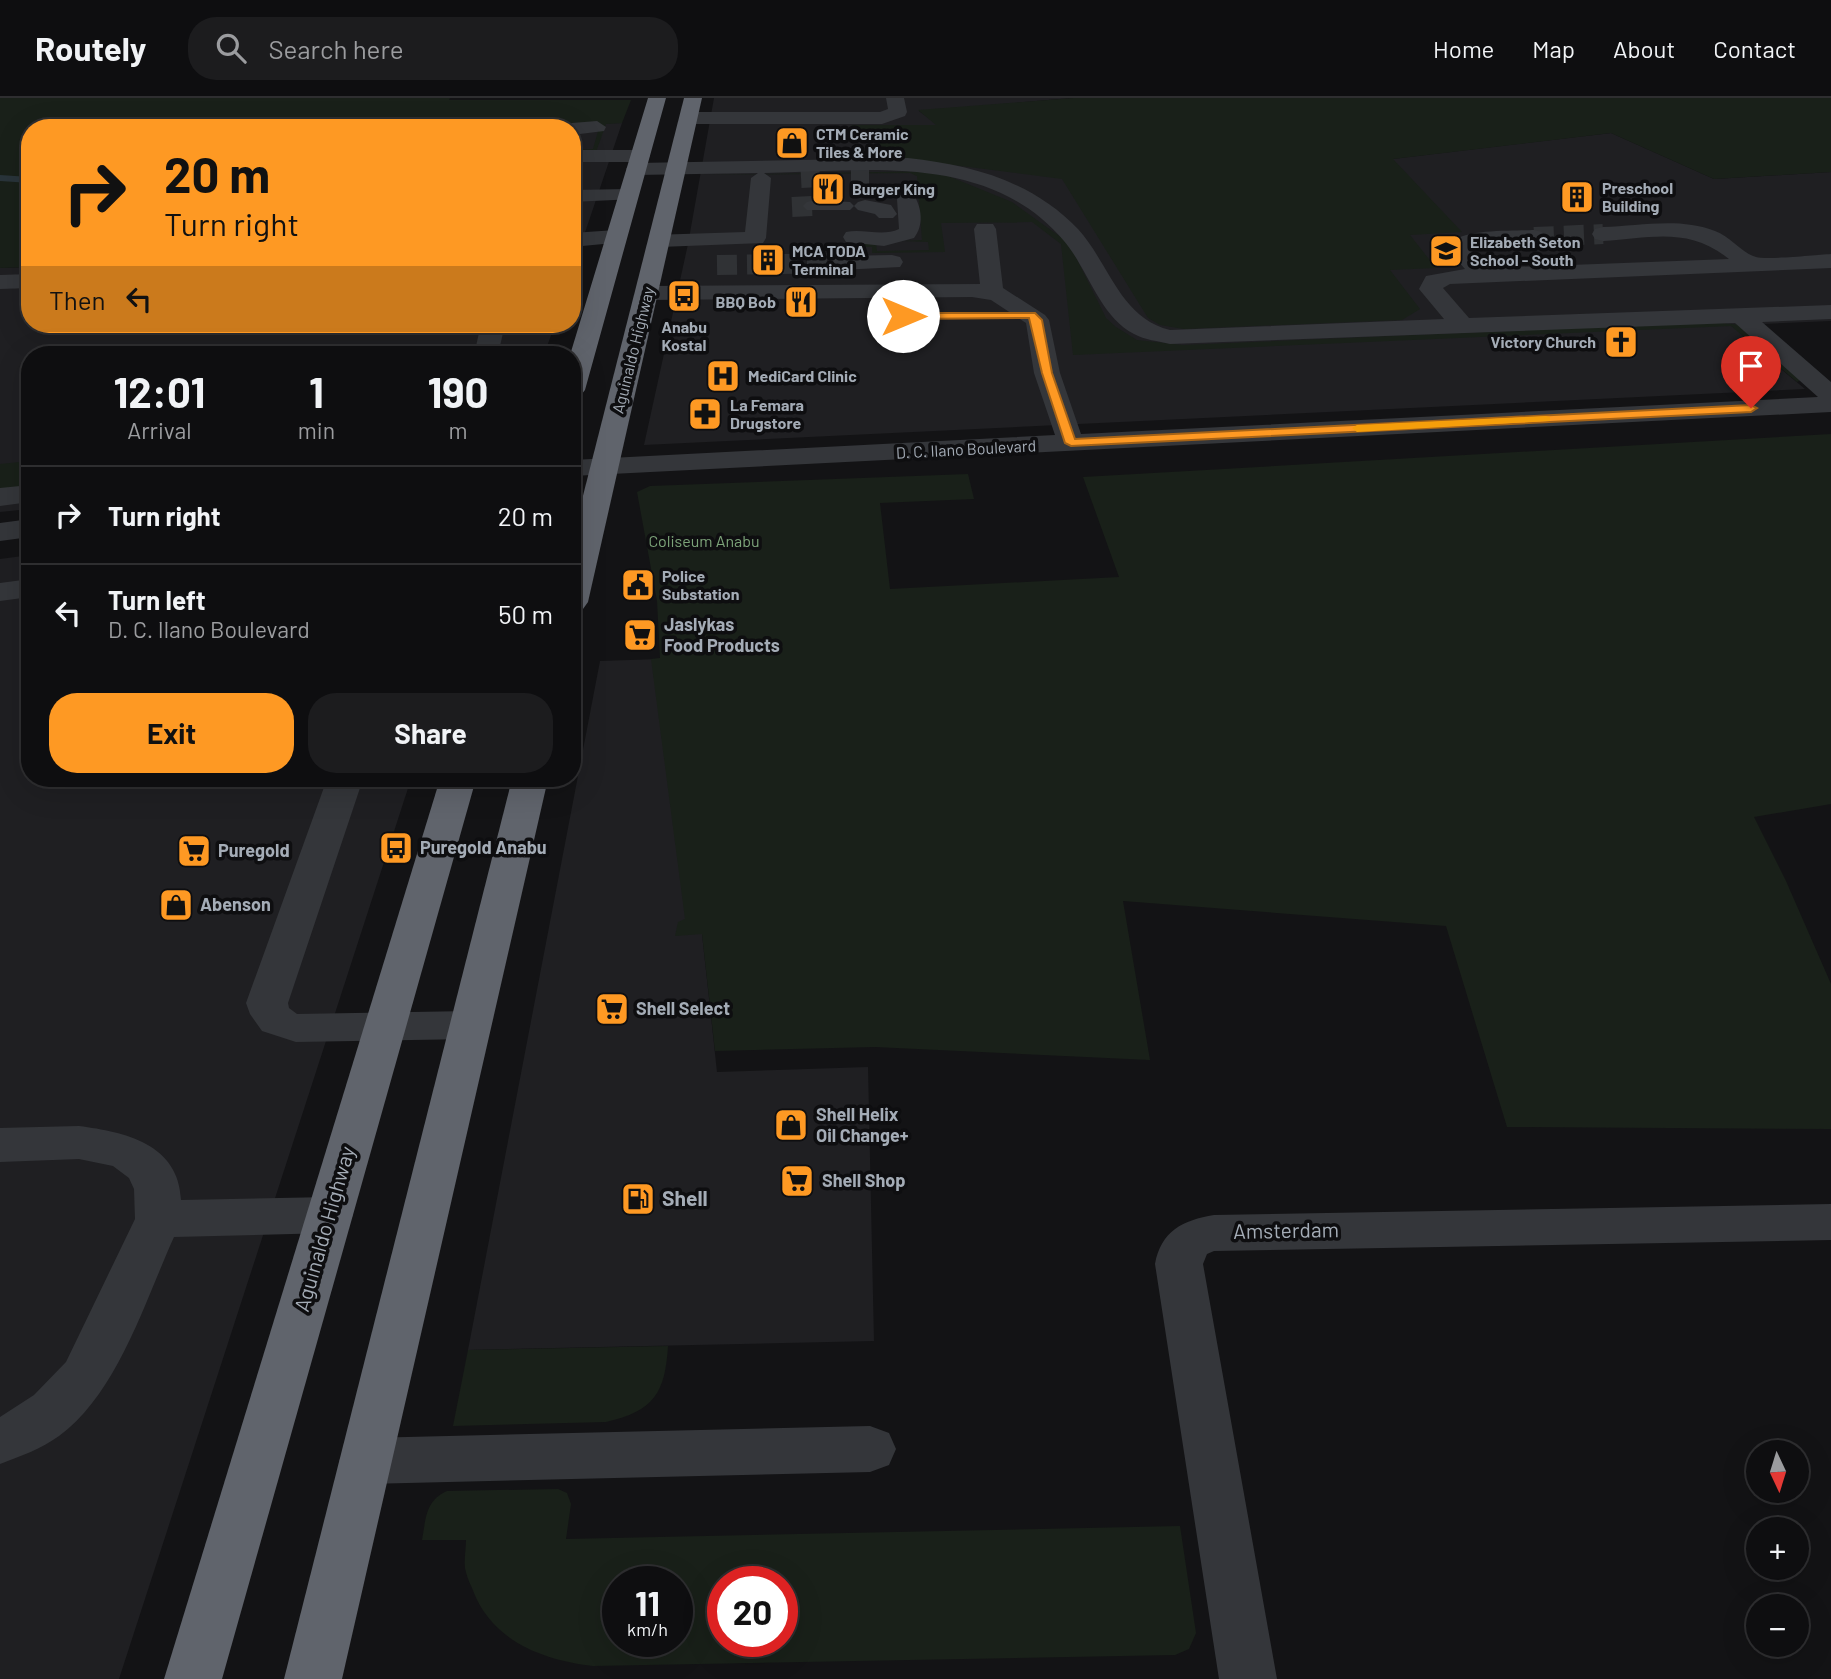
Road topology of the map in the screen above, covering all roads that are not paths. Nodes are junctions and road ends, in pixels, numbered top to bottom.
1 (657, 98) edge
2 (895, 98) edge
3 (691, 108) edge
4 (597, 127) dead end
5 (581, 128) edge
6 (581, 157) edge
7 (638, 162) junction
8 (675, 174) junction
9 (761, 178) junction
10 (581, 198) edge
11 (626, 205) junction
12 (814, 206) tunnel mouth
13 (843, 206) tunnel mouth
14 (865, 206) tunnel mouth
15 (758, 207) junction
16 (780, 207) tunnel mouth
17 (581, 214) edge
18 (985, 229) dead end
19 (1602, 234) tunnel mouth
20 (616, 237) junction
21 (1534, 237) tunnel mouth
22 (581, 239) edge
23 (660, 240) junction
24 (1831, 261) edge
25 (840, 263) tunnel mouth
26 (1751, 265) junction
27 (1483, 275) junction
28 (21, 281) edge
29 (0, 282) edge
30 (893, 290) junction
31 (647, 293) junction
32 (992, 304) junction
33 (1831, 312) edge
34 (1804, 313) junction
35 (1741, 316) junction
36 (1463, 327) junction
37 (1831, 335) edge
38 (581, 348) edge
39 (1831, 395) edge
40 (1831, 404) edge
41 (1071, 443) junction
42 (581, 468) edge
43 (604, 468) junction
44 (21, 494) edge
45 (0, 496) edge
46 (21, 529) edge
47 (0, 532) edge
48 (581, 564) edge
49 (21, 589) edge
50 (0, 592) edge
51 (342, 787) edge
52 (456, 787) edge
53 (528, 787) edge
54 (470, 1026) junction
55 (385, 1027) junction
56 (0, 1145) edge
57 (330, 1215) junction
58 (158, 1219) junction
59 (1831, 1222) edge
60 (0, 1441) edge
61 (870, 1448) dead end
62 (366, 1461) junction
63 (192, 1679) edge
64 (313, 1679) edge
65 (1248, 1679) edge

1 - 7 highway
2 - 3 street
3 - 8 highway, Aguinaldo Highway
4 - 5 street
6 - 7 street
7 - 8 street
7 - 11 highway
8 - 9 street
8 - 23 highway, Aguinaldo Highway
8 - 36 street
9 - 14 street
9 - 15 street
10 - 11 street
11 - 17 street
11 - 20 highway
12 - 13 street
15 - 16 street
15 - 23 street
18 - 32 street
19 - 26 street
20 - 22 street
20 - 38 highway
21 - 27 street
23 - 31 highway, Aguinaldo Highway
24 - 26 street
25 - 30 street
26 - 27 street
27 - 36 street
28 - 29 street
30 - 31 street
30 - 32 street
31 - 43 highway, Aguinaldo Highway
32 - 41 street
33 - 34 street
34 - 35 street
34 - 37 street
35 - 36 street
35 - 39 street
40 - 41 street, D. C. Ilano Boulevard
41 - 43 street, D. C. Ilano Boulevard
42 - 43 street, D. C. Ilano Boulevard
43 - 48 highway, Aguinaldo Highway
44 - 45 street
46 - 47 street
49 - 50 street
51 - 55 street
52 - 55 highway, Aguinaldo Highway
53 - 54 highway
54 - 55 street
54 - 62 highway
55 - 57 highway, Aguinaldo Highway
56 - 58 street
57 - 58 street
57 - 63 highway, Aguinaldo Highway
58 - 60 street
59 - 65 street, Amsterdam
61 - 62 street
62 - 64 highway

